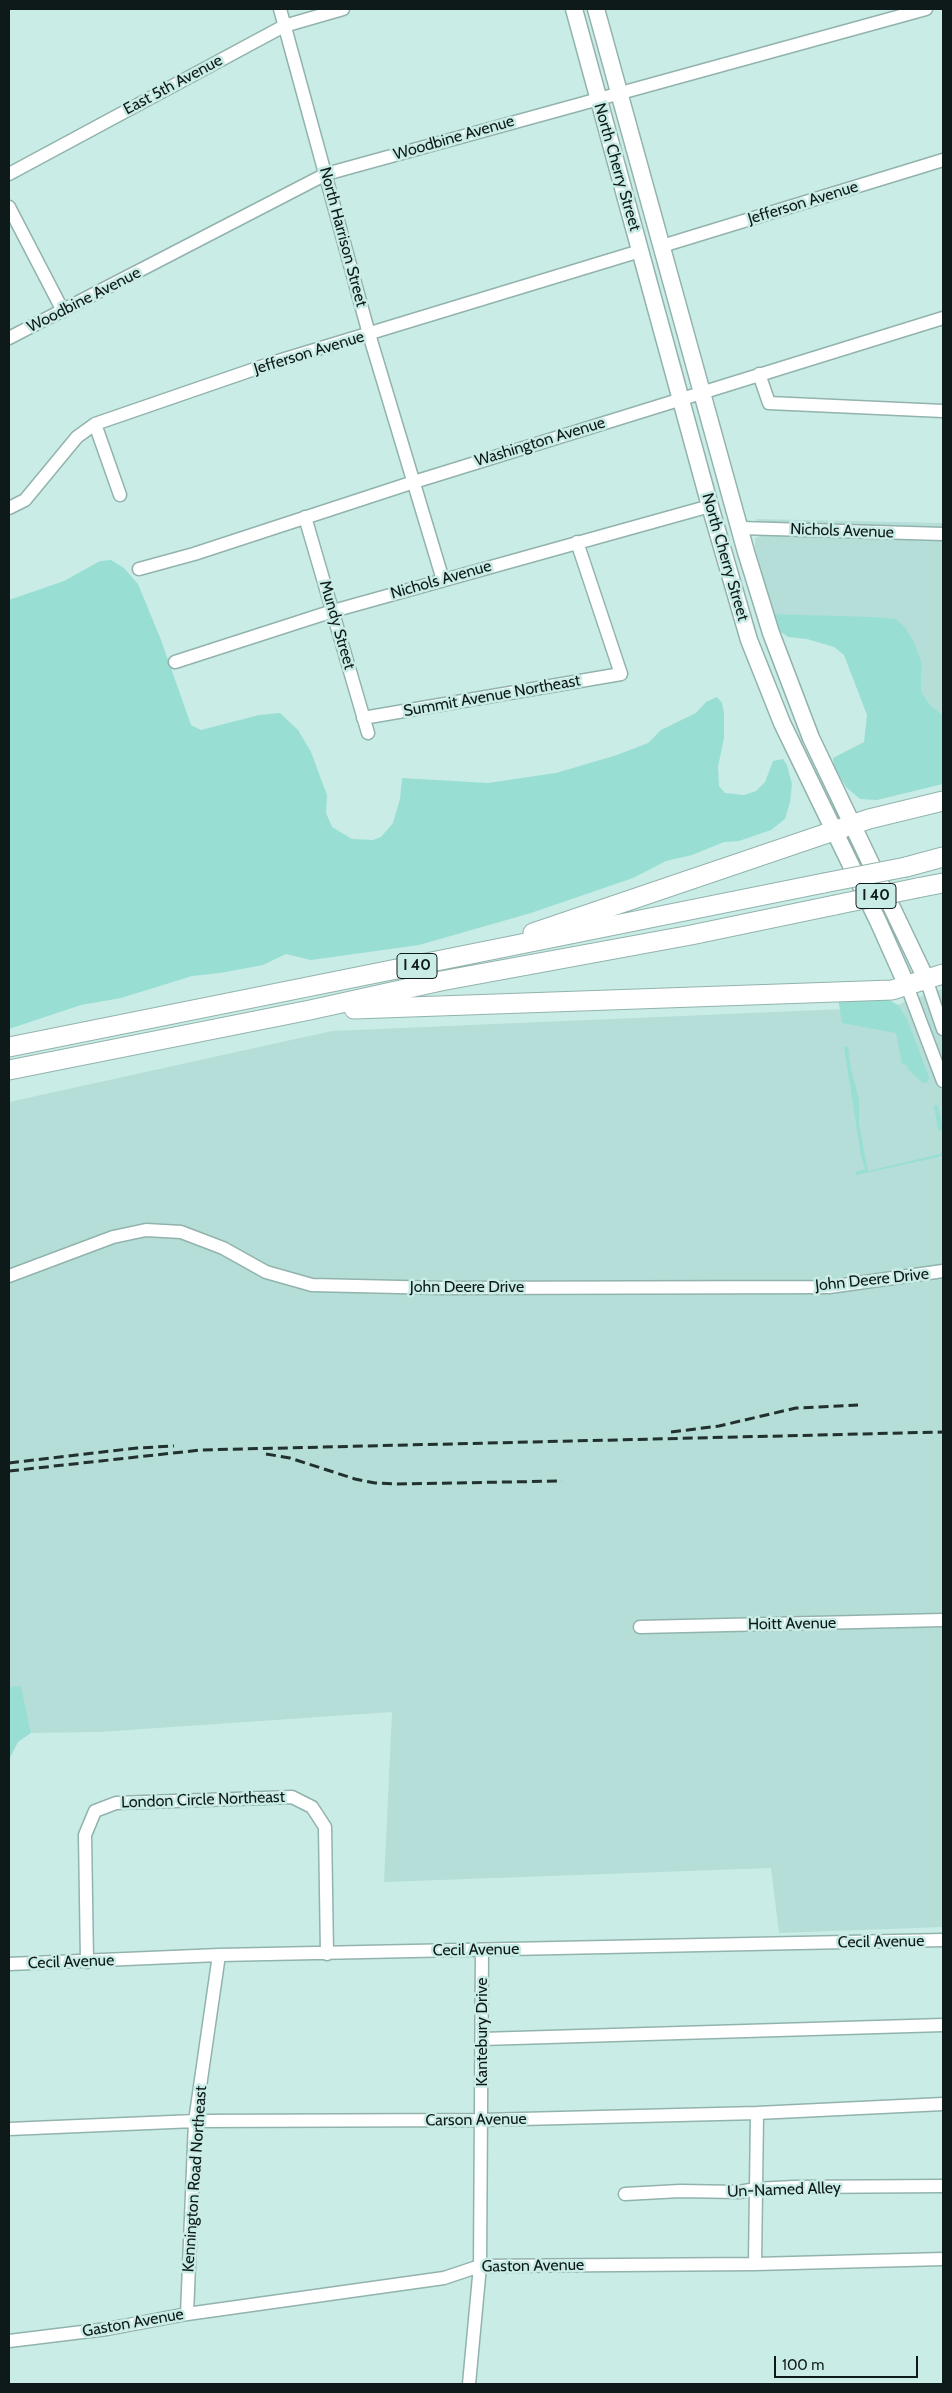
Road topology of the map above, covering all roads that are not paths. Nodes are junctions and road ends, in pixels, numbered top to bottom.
1 (280, 9) edge
2 (343, 9) edge
3 (574, 9) edge
4 (596, 9) edge
5 (926, 9) edge
6 (284, 26) junction
7 (618, 92) junction
8 (598, 98) junction
9 (943, 160) edge
10 (9, 174) edge
11 (326, 174) junction
12 (9, 207) edge
13 (662, 246) junction
14 (640, 251) junction
15 (63, 311) junction
16 (943, 318) edge
17 (369, 334) junction
18 (9, 338) edge
19 (759, 374) junction
20 (702, 392) junction
21 (681, 398) junction
22 (943, 411) edge
23 (95, 424) junction
24 (414, 482) junction
25 (120, 495) dead end
26 (710, 506) junction
27 (9, 508) edge
28 (305, 517) junction
29 (740, 528) junction
30 (943, 534) edge
31 (577, 542) junction
32 (139, 569) dead end
33 (443, 580) junction
34 (333, 611) junction
35 (174, 662) dead end
36 (363, 718) junction
37 (368, 733) dead end
38 (943, 801) edge
39 (852, 825) junction
40 (834, 831) junction
41 (943, 857) edge
42 (943, 883) edge
43 (466, 956) junction
44 (934, 976) edge
45 (907, 986) junction
46 (310, 1010) junction
47 (943, 1029) edge
48 (9, 1047) edge
49 (9, 1070) edge
50 (943, 1081) edge
51 (943, 1272) edge
52 (9, 1276) edge
53 (943, 1620) edge
54 (640, 1626) dead end
55 (943, 1940) edge
56 (482, 1950) junction
57 (327, 1954) junction
58 (219, 1955) junction
59 (87, 1962) junction
60 (9, 1964) edge
61 (943, 2026) edge
62 (482, 2038) junction
63 (943, 2104) edge
64 (757, 2113) junction
65 (482, 2120) junction
66 (195, 2121) junction
67 (9, 2129) edge
68 (943, 2186) edge
69 (756, 2189) junction
70 (625, 2194) dead end
71 (943, 2259) edge
72 (755, 2264) junction
73 (480, 2266) junction
74 (187, 2314) junction
75 (9, 2341) edge
76 (469, 2384) edge

1 - 6 street, North Harrison Street
2 - 6 street, East 5th Avenue
3 - 8 main road, North Cherry Street
4 - 7 main road, North Cherry Street
5 - 7 street, Woodbine Avenue
6 - 10 street, East 5th Avenue
6 - 11 street, North Harrison Street
7 - 8 street, Woodbine Avenue
7 - 13 main road, North Cherry Street
8 - 11 street, Woodbine Avenue
8 - 14 main road, North Cherry Street
9 - 13 street, Jefferson Avenue
11 - 15 street, Woodbine Avenue
11 - 17 street, North Harrison Street
12 - 15 street
13 - 20 main road, North Cherry Street
14 - 17 street, Jefferson Avenue
14 - 21 main road, North Cherry Street
15 - 18 street, Woodbine Avenue
16 - 19 street, Washington Avenue
17 - 23 street, Jefferson Avenue
17 - 24 street, North Harrison Street
19 - 20 street, Washington Avenue
19 - 22 street
20 - 21 street, Washington Avenue
20 - 29 main road, North Cherry Street
21 - 24 street, Washington Avenue
21 - 26 main road, North Cherry Street
23 - 25 street
23 - 27 street, Jefferson Avenue
24 - 28 street, Washington Avenue
24 - 33 street, North Harrison Street
26 - 31 street, Nichols Avenue
26 - 40 main road, North Cherry Street
28 - 32 street, Washington Avenue
28 - 34 street, Mundy Street
29 - 30 street, Nichols Avenue
29 - 39 main road, North Cherry Street
31 - 33 street, Nichols Avenue
31 - 36 street, Summit Avenue Northeast
33 - 34 street, Nichols Avenue
34 - 35 street, Nichols Avenue
34 - 36 street, Mundy Street
36 - 37 street, Mundy Street
38 - 39 highway
39 - 40 highway
39 - 44 main road, North Cherry Street
40 - 43 highway
40 - 45 main road, North Cherry Street
41 - 43 highway, I 40, bridge
42 - 46 highway, I 40, bridge
43 - 48 highway, I 40
44 - 45 highway
44 - 47 street, North Cherry Street
45 - 46 highway
45 - 50 street, North Cherry Street
46 - 49 highway, I 40
51 - 52 street, John Deere Drive
53 - 54 street, Hoitt Avenue
55 - 56 street, Cecil Avenue
56 - 57 street, Cecil Avenue
56 - 62 street, Kantebury Drive
57 - 58 street, Cecil Avenue
57 - 59 street, London Circle Northeast
58 - 59 street, Cecil Avenue
58 - 66 street, Kennington Road Northeast
59 - 60 street, Cecil Avenue
61 - 62 street
62 - 65 street, Kantebury Drive
63 - 64 street, Carson Avenue
64 - 65 street, Carson Avenue
64 - 69 street
65 - 66 street, Carson Avenue
65 - 73 street, Kantebury Drive
66 - 67 street, Carson Avenue
66 - 74 street, Kennington Road Northeast
68 - 69 street, Un-Named Alley
69 - 70 street, Un-Named Alley
69 - 72 street
71 - 72 street, Gaston Avenue
72 - 73 street, Gaston Avenue
73 - 74 street, Gaston Avenue
73 - 76 street, Kantebury Drive
74 - 75 street, Gaston Avenue

